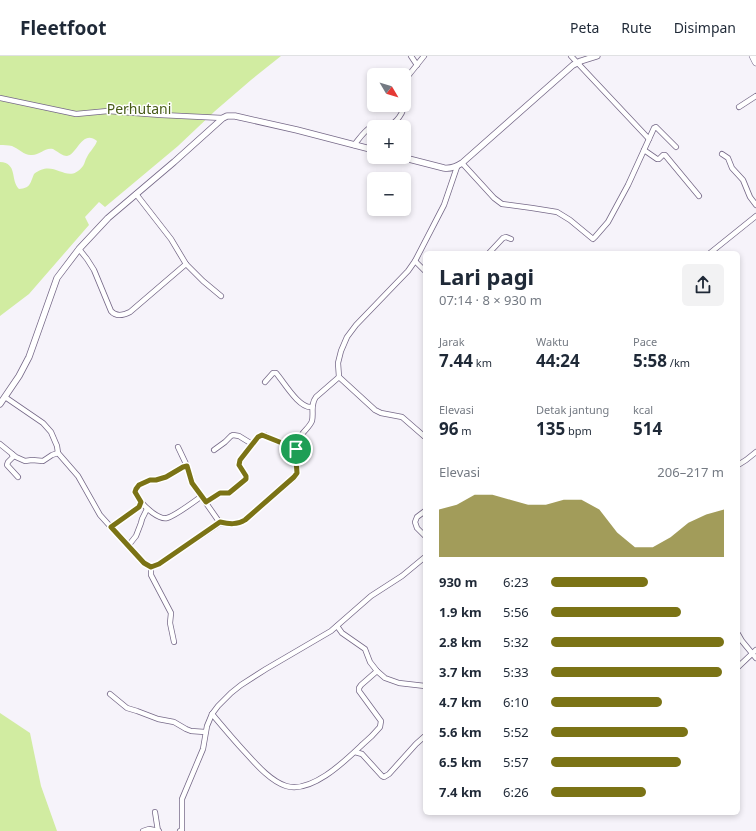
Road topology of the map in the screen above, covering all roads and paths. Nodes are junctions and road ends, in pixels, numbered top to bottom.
1 (411, 56) edge
2 (424, 56) edge
3 (571, 56) edge
4 (597, 56) edge
5 (753, 56) edge
6 (756, 62) edge
7 (577, 63) junction
8 (417, 65) junction
9 (411, 72) edge
10 (756, 96) edge
11 (0, 98) edge
12 (739, 107) dead end
13 (402, 112) edge
14 (223, 118) junction
15 (649, 139) junction
16 (354, 145) junction
17 (676, 147) dead end
18 (367, 148) edge
19 (644, 150) junction
20 (722, 154) dead end
21 (411, 160) edge
22 (460, 165) junction
23 (136, 194) junction
24 (699, 196) dead end
25 (756, 205) edge
26 (756, 216) edge
27 (511, 239) dead end
28 (79, 249) junction
29 (491, 251) edge
30 (712, 251) edge
31 (415, 261) junction
32 (186, 264) junction
33 (423, 267) edge
34 (221, 296) dead end
35 (339, 377) junction
36 (265, 382) dead end
37 (5, 397) junction
38 (0, 404) edge
39 (312, 407) junction
40 (423, 434) edge
41 (0, 444) edge
42 (252, 444) junction
43 (178, 447) dead end
44 (296, 449) junction
45 (214, 450) dead end
46 (756, 452) edge
47 (58, 453) junction
48 (12, 454) junction
49 (740, 464) edge
50 (187, 466) junction
51 (18, 477) dead end
52 (202, 496) junction
53 (141, 502) junction
54 (206, 502) junction
55 (147, 509) junction
56 (423, 512) edge
57 (220, 522) junction
58 (111, 527) junction
59 (423, 534) edge
60 (128, 546) junction
61 (423, 559) edge
62 (151, 567) junction
63 (337, 626) junction
64 (740, 636) edge
65 (174, 642) dead end
66 (754, 652) edge
67 (756, 658) edge
68 (740, 665) edge
69 (376, 671) junction
70 (423, 686) edge
71 (110, 694) dead end
72 (212, 714) junction
73 (205, 732) junction
74 (423, 738) edge
75 (355, 752) junction
76 (155, 812) dead end
77 (143, 831) edge
78 (158, 831) edge
79 (182, 831) edge

1 - 8 street
2 - 8 street
3 - 7 street
4 - 7 street
5 - 6 highway
7 - 15 street
7 - 22 street
8 - 9 street
10 - 12 street
11 - 14 street
13 - 16 street
14 - 16 street
14 - 23 street
15 - 17 street
15 - 19 street
16 - 18 street
19 - 22 street
19 - 24 street
20 - 25 street
21 - 22 street
22 - 31 street
23 - 28 street
23 - 32 street
26 - 30 street
27 - 29 street
28 - 32 street
28 - 37 street
31 - 33 street
31 - 35 street
32 - 34 street
35 - 39 street
35 - 40 street
36 - 39 street
37 - 38 street
37 - 47 street
39 - 44 street
41 - 48 street
42 - 44 street
42 - 45 street
42 - 54 street
43 - 50 street
44 - 57 street
46 - 49 street
47 - 48 street
47 - 58 street
48 - 51 street
50 - 52 street
50 - 53 street
52 - 54 street
52 - 55 street
53 - 55 street
53 - 58 street
54 - 57 street
55 - 60 street
56 - 59 street
57 - 62 street
58 - 60 street
60 - 62 street
61 - 63 street
62 - 65 street
63 - 69 street
63 - 72 street
64 - 66 street
66 - 67 street
66 - 68 street
69 - 70 street
69 - 75 street
71 - 73 street
72 - 73 street
72 - 75 street
73 - 79 street
74 - 75 street
76 - 78 street
77 - 78 street

